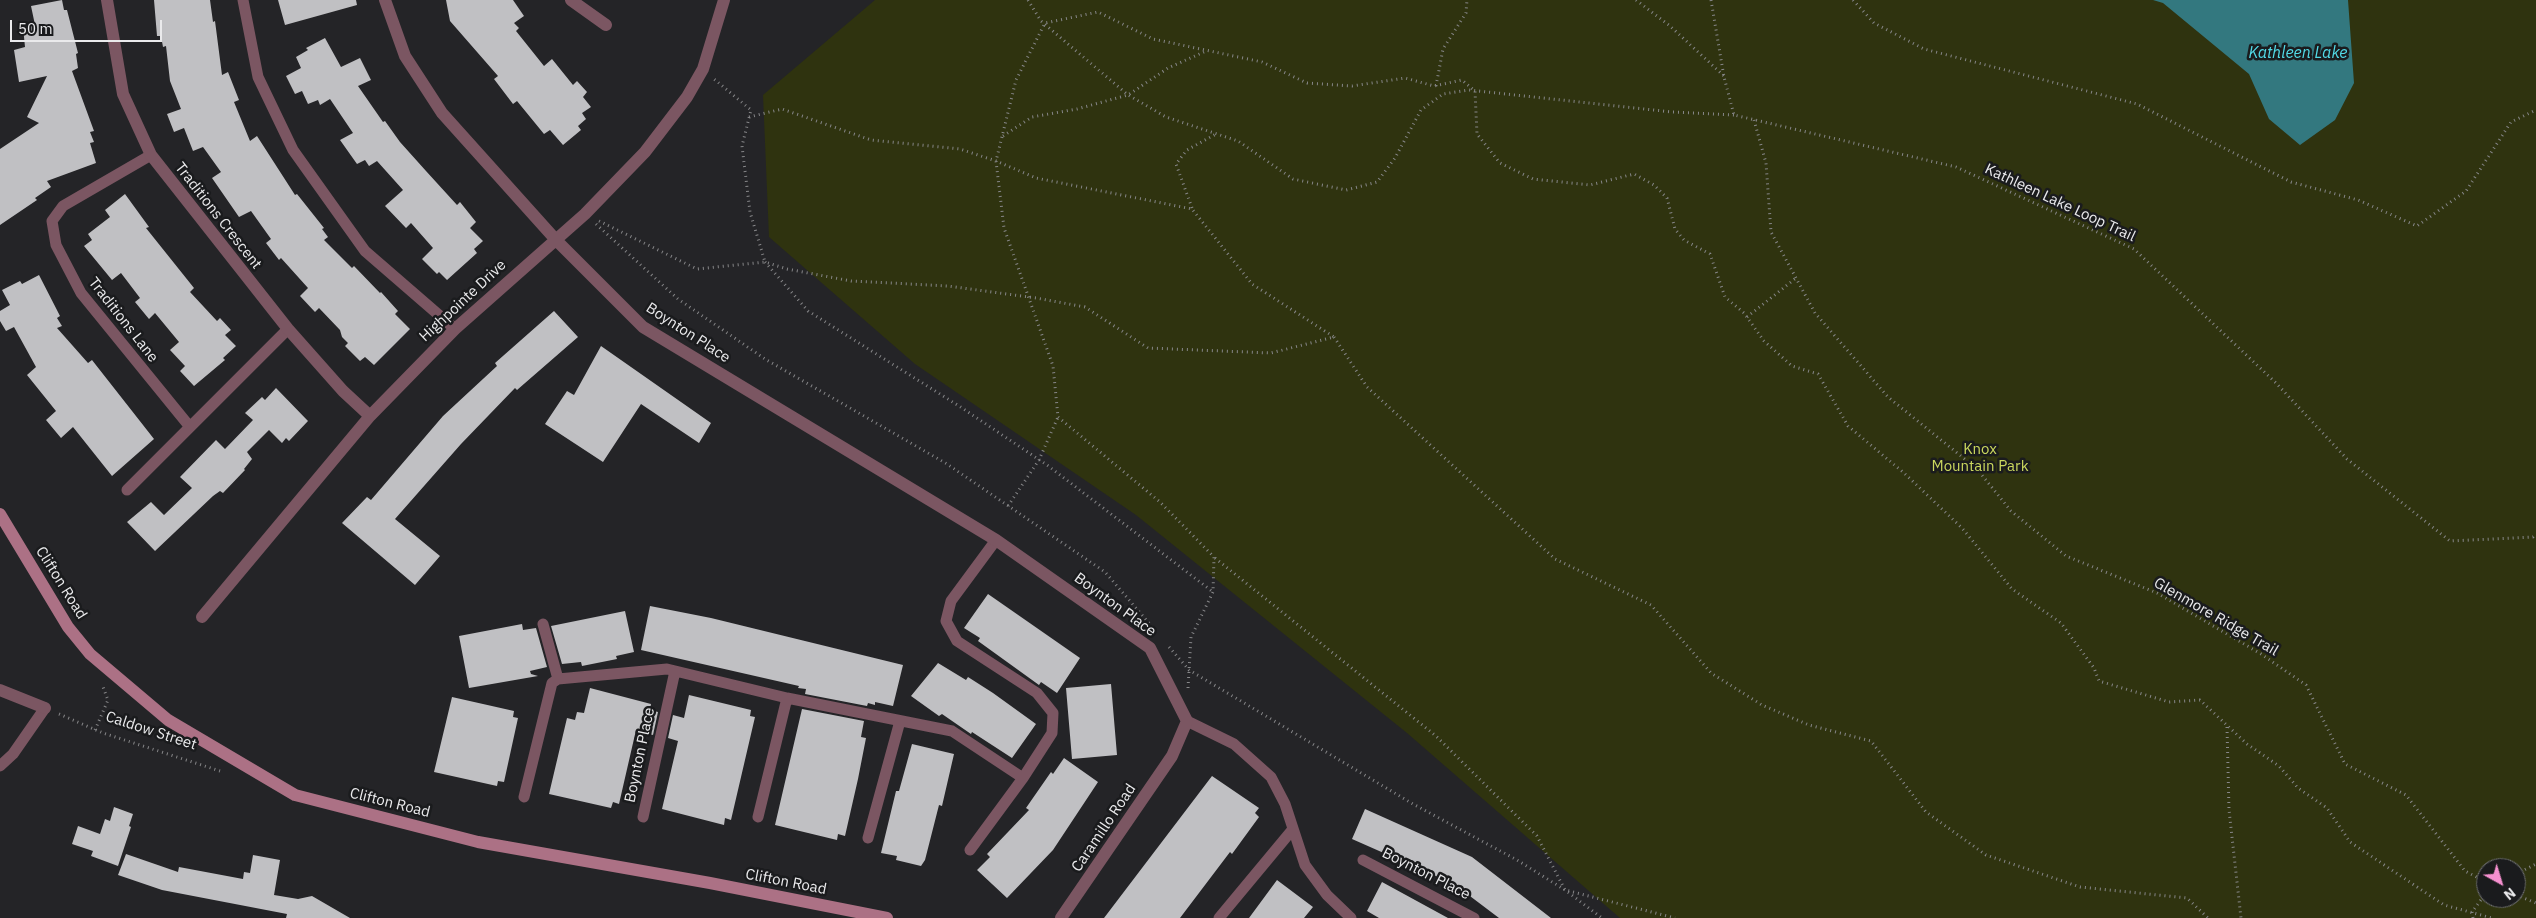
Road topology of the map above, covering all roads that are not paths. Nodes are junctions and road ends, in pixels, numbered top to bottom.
1 (107, 0) edge
2 (243, 0) edge
3 (385, 0) edge
4 (571, 0) edge
5 (724, 0) edge
6 (606, 25) dead end
7 (151, 155) junction
8 (556, 240) junction
9 (288, 329) junction
10 (455, 329) junction
11 (370, 416) junction
12 (190, 427) junction
13 (128, 490) dead end
14 (0, 514) edge
15 (996, 540) junction
16 (202, 616) dead end
17 (543, 624) dead end
18 (675, 671) junction
19 (558, 679) junction
20 (0, 690) edge
21 (787, 698) junction
22 (45, 708) joint
23 (900, 721) junction
24 (1186, 721) junction
25 (0, 766) edge
26 (1023, 778) junction
27 (524, 797) dead end
28 (643, 817) dead end
29 (758, 817) dead end
30 (1293, 829) junction
31 (868, 838) dead end
32 (970, 850) dead end
33 (1363, 860) dead end
34 (887, 918) edge
35 (1061, 918) edge
36 (1219, 918) edge
37 (1351, 918) edge
38 (1474, 918) edge

1 - 7 street, Traditions Crescent
2 - 10 lane
3 - 8 street, Boynton Place
4 - 6 street
5 - 8 street, Highpointe Drive
7 - 9 street, Traditions Crescent
7 - 12 lane, Traditions Lane
8 - 10 street, Highpointe Drive
8 - 15 street, Boynton Place
9 - 11 street, Traditions Crescent
9 - 12 lane
10 - 11 street, Highpointe Drive
11 - 16 street, Highpointe Drive
12 - 13 lane
14 - 34 main road, Clifton Road
15 - 24 street, Boynton Place
15 - 26 lane
17 - 19 lane
18 - 19 lane
18 - 21 lane
18 - 28 lane, Boynton Place
19 - 27 lane
20 - 22 street
21 - 23 lane
21 - 29 lane
22 - 25 lane
23 - 26 lane
23 - 31 lane
24 - 30 lane
24 - 35 street, Caramillo Road
26 - 32 lane
30 - 36 lane
30 - 37 lane
33 - 38 lane, Boynton Place

